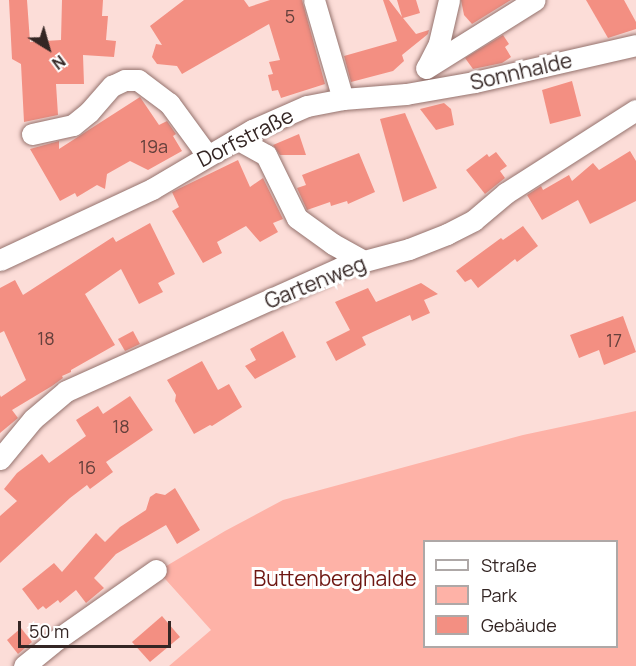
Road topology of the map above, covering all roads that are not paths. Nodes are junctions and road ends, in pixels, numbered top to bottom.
1 (314, 0) edge
2 (449, 0) edge
3 (536, 0) edge
4 (636, 45) edge
5 (426, 68) junction
6 (406, 94) junction
7 (344, 99) junction
8 (636, 110) edge
9 (32, 134) dead end
10 (237, 139) junction
11 (207, 155) junction
12 (0, 260) edge
13 (364, 261) junction
14 (0, 459) edge
15 (156, 570) dead end
16 (24, 666) edge

1 - 7 street
2 - 5 street
3 - 5 street
4 - 6 street, Sonnhalde
5 - 6 street
6 - 7 street, Dorfstraße
7 - 10 street, Dorfstraße
8 - 13 street, Gartenweg
9 - 11 street
10 - 11 street, Dorfstraße
10 - 13 street
11 - 12 street, Dorfstraße
13 - 14 street, Gartenweg
15 - 16 street

